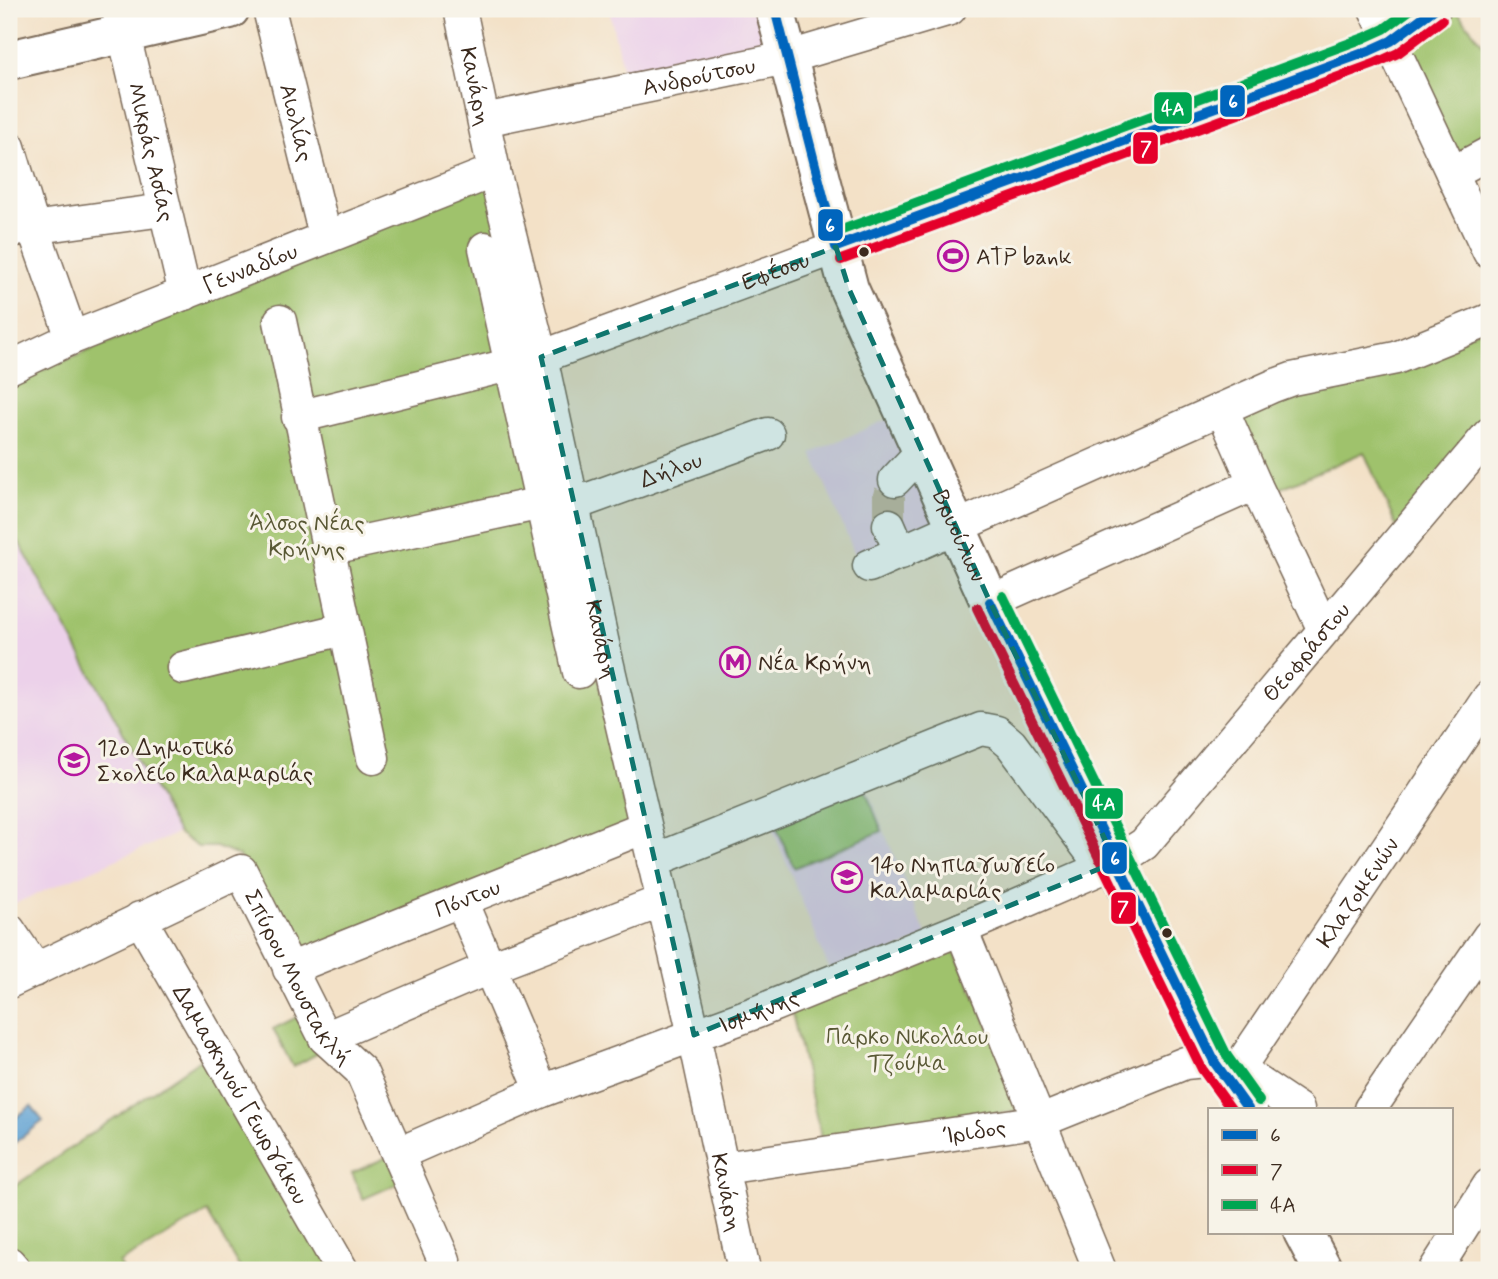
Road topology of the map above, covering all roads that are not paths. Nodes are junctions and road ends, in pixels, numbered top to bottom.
1 (230, 9) edge
2 (268, 9) edge
3 (460, 9) edge
4 (775, 9) edge
5 (950, 9) edge
6 (1375, 9) edge
7 (1434, 9) edge
8 (121, 21) edge
9 (1391, 41) junction
10 (786, 58) junction
11 (9, 60) edge
12 (484, 120) junction
13 (9, 147) edge
14 (1489, 153) edge
15 (494, 171) junction
16 (1452, 173) junction
17 (164, 209) junction
18 (21, 229) edge
19 (325, 236) junction
20 (485, 247) dead end
21 (836, 247) junction
22 (1489, 252) edge
23 (185, 294) junction
24 (1489, 320) edge
25 (280, 321) dead end
26 (72, 338) junction
27 (541, 357) junction
28 (511, 364) junction
29 (9, 368) edge
30 (1222, 409) junction
31 (298, 417) junction
32 (768, 434) dead end
33 (1489, 434) edge
34 (926, 454) junction
35 (895, 480) tunnel mouth
36 (1255, 484) junction
37 (557, 504) junction
38 (958, 527) junction
39 (327, 549) junction
40 (869, 566) dead end
41 (990, 602) junction
42 (1323, 628) junction
43 (344, 629) junction
44 (183, 668) dead end
45 (579, 673) dead end
46 (1489, 698) edge
47 (373, 758) dead end
48 (645, 827) junction
49 (653, 861) junction
50 (1110, 865) junction
51 (461, 901) junction
52 (662, 901) junction
53 (140, 918) junction
54 (961, 929) junction
55 (9, 930) edge
56 (1489, 936) edge
57 (491, 967) junction
58 (289, 969) junction
59 (22, 976) edge
60 (694, 1035) junction
61 (325, 1038) junction
62 (1228, 1079) edge
63 (542, 1091) junction
64 (1247, 1108) edge
65 (1295, 1108) edge
66 (1371, 1108) edge
67 (1041, 1121) junction
68 (398, 1154) junction
69 (723, 1168) junction
70 (1475, 1205) edge
71 (9, 1263) edge
72 (15, 1270) edge
73 (342, 1270) edge
74 (442, 1270) edge
75 (744, 1270) edge
76 (1100, 1270) edge
77 (1435, 1270) edge

1 - 8 main road
2 - 19 street, Αιολίας
3 - 12 street, Κανάρη
4 - 10 main road, Βρυούλων
5 - 10 street, Ανδρούτσου
6 - 9 street
7 - 9 street, Εφέσου
8 - 11 main road
8 - 17 street, Μικράς Ασίας
9 - 16 street
9 - 21 street, Εφέσου
10 - 12 street, Ανδρούτσου
10 - 21 main road, Βρυούλων
12 - 15 street, Κανάρη
13 - 18 street
14 - 16 street
15 - 19 street, Γενναδίου
15 - 27 street, Κανάρη
16 - 22 street
17 - 18 street
17 - 23 street, Μικράς Ασίας
18 - 26 street
19 - 23 street, Γενναδίου
20 - 28 street
21 - 27 street, Εφέσου
21 - 34 main road, Βρυούλων
23 - 26 street, Γενναδίου
24 - 30 street
25 - 31 street
26 - 29 street, Γενναδίου
27 - 28 street, Εφέσου
27 - 37 street, Κανάρη
28 - 31 street, Εφέσου
28 - 37 street
30 - 36 street
30 - 38 street
31 - 39 street
32 - 37 street, Δήλου
33 - 42 street, Θεοφράστου
34 - 35 street
34 - 38 main road, Βρυούλων
36 - 41 street
36 - 42 street
37 - 39 street, Δήλου
37 - 45 street
37 - 48 street, Κανάρη
38 - 40 street
38 - 41 main road, Βρυούλων
39 - 43 street
41 - 50 main road, Βρυούλων
42 - 50 street, Θεοφράστου
43 - 44 street
43 - 47 street
46 - 62 street, Κλαζομενών
48 - 49 street, Κανάρη
48 - 51 street, Πόντου
49 - 50 street
49 - 52 street, Κανάρη
50 - 54 street, Ισμήνης
50 - 62 main road, Βρυούλων
51 - 57 street
51 - 58 street, Πόντου
52 - 57 street
52 - 60 street, Κανάρη
53 - 58 street, Σπύρου Μουστακλή
53 - 59 street
53 - 73 street, Δαμασκηνού Γεωργάκου
54 - 60 street, Ισμήνης
54 - 67 street
55 - 59 street
56 - 66 street
57 - 61 street
57 - 63 street
58 - 61 street, Σπύρου Μουστακλή
60 - 63 street, Ισμήνης
60 - 69 street, Κανάρη
61 - 68 street, Σπύρου Μουστακλή
62 - 64 main road, Βρυούλων
62 - 65 street
62 - 67 street, Ίριδος
63 - 68 street, Ισμήνης
67 - 69 street, Ίριδος
67 - 76 street
68 - 74 street, Σπύρου Μουστακλή
69 - 75 street, Κανάρη
70 - 77 street
71 - 72 street

